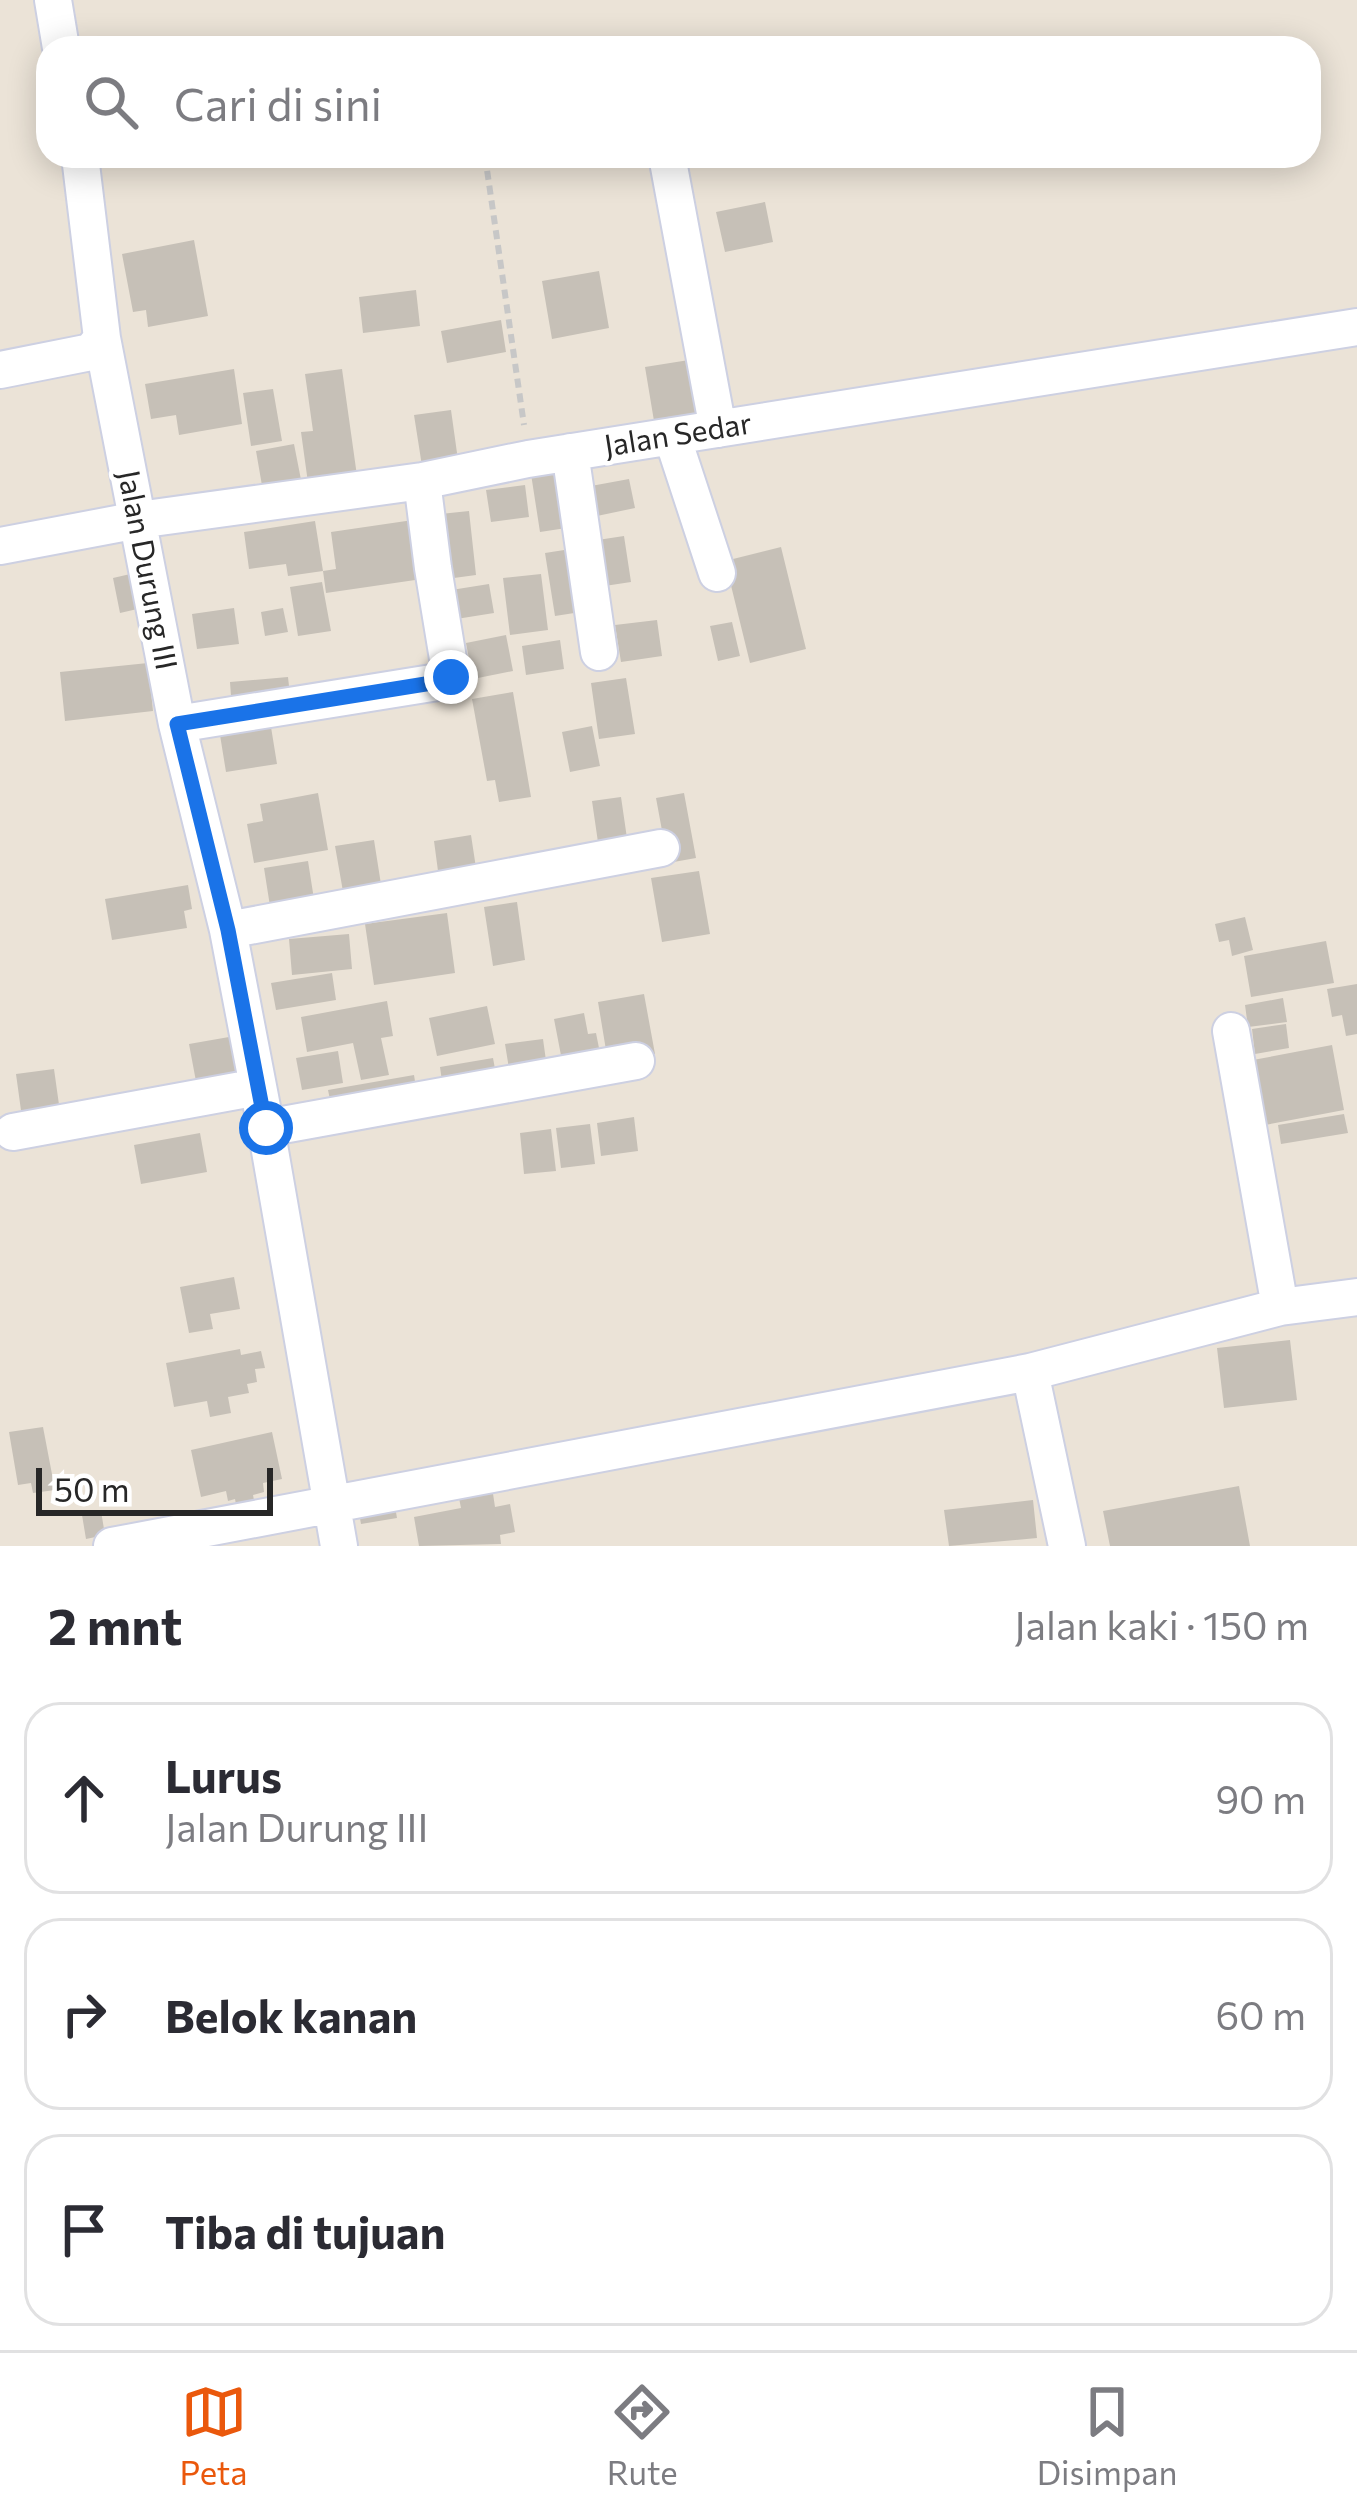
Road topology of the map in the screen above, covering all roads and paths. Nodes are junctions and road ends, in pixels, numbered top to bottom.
1 (53, 0) edge
2 (59, 36) edge
3 (81, 168) edge
4 (487, 168) edge
5 (669, 168) edge
6 (1357, 327) edge
7 (101, 338) junction
8 (0, 370) edge
9 (718, 429) junction
10 (672, 436) junction
11 (570, 452) junction
12 (528, 459) junction
13 (422, 481) junction
14 (138, 520) junction
15 (0, 546) edge
16 (717, 573) dead end
17 (599, 652) dead end
18 (177, 724) junction
19 (661, 848) dead end
20 (228, 930) junction
21 (1231, 1031) dead end
22 (636, 1061) dead end
23 (258, 1087) junction
24 (266, 1128) junction
25 (13, 1132) dead end
26 (1357, 1297) edge
27 (1280, 1307) junction
28 (1030, 1372) junction
29 (332, 1505) junction
30 (112, 1546) edge
31 (340, 1546) edge
32 (1067, 1546) edge

1 - 2 street
3 - 7 street, Jalan Durung III
4 - 12 path
5 - 9 street
6 - 9 street, Jalan Sedar
7 - 8 street
7 - 14 street, Jalan Durung III
9 - 10 street, Jalan Sedar
10 - 11 street, Jalan Sedar
10 - 16 street
11 - 12 street, Jalan Sedar
11 - 17 street
12 - 13 street, Jalan Sedar
13 - 14 street, Jalan Sedar
13 - 18 street
14 - 15 street, Jalan Sedar
14 - 18 street, Jalan Durung III
18 - 20 street, Jalan Durung III
19 - 20 street
20 - 23 street, Jalan Durung III
21 - 27 street
22 - 24 street
23 - 24 street, Jalan Durung III
23 - 25 street
24 - 29 street, Jalan Durung III
26 - 27 street
27 - 28 street
28 - 29 street
28 - 32 street
29 - 30 street
29 - 31 street, Jalan Durung III

